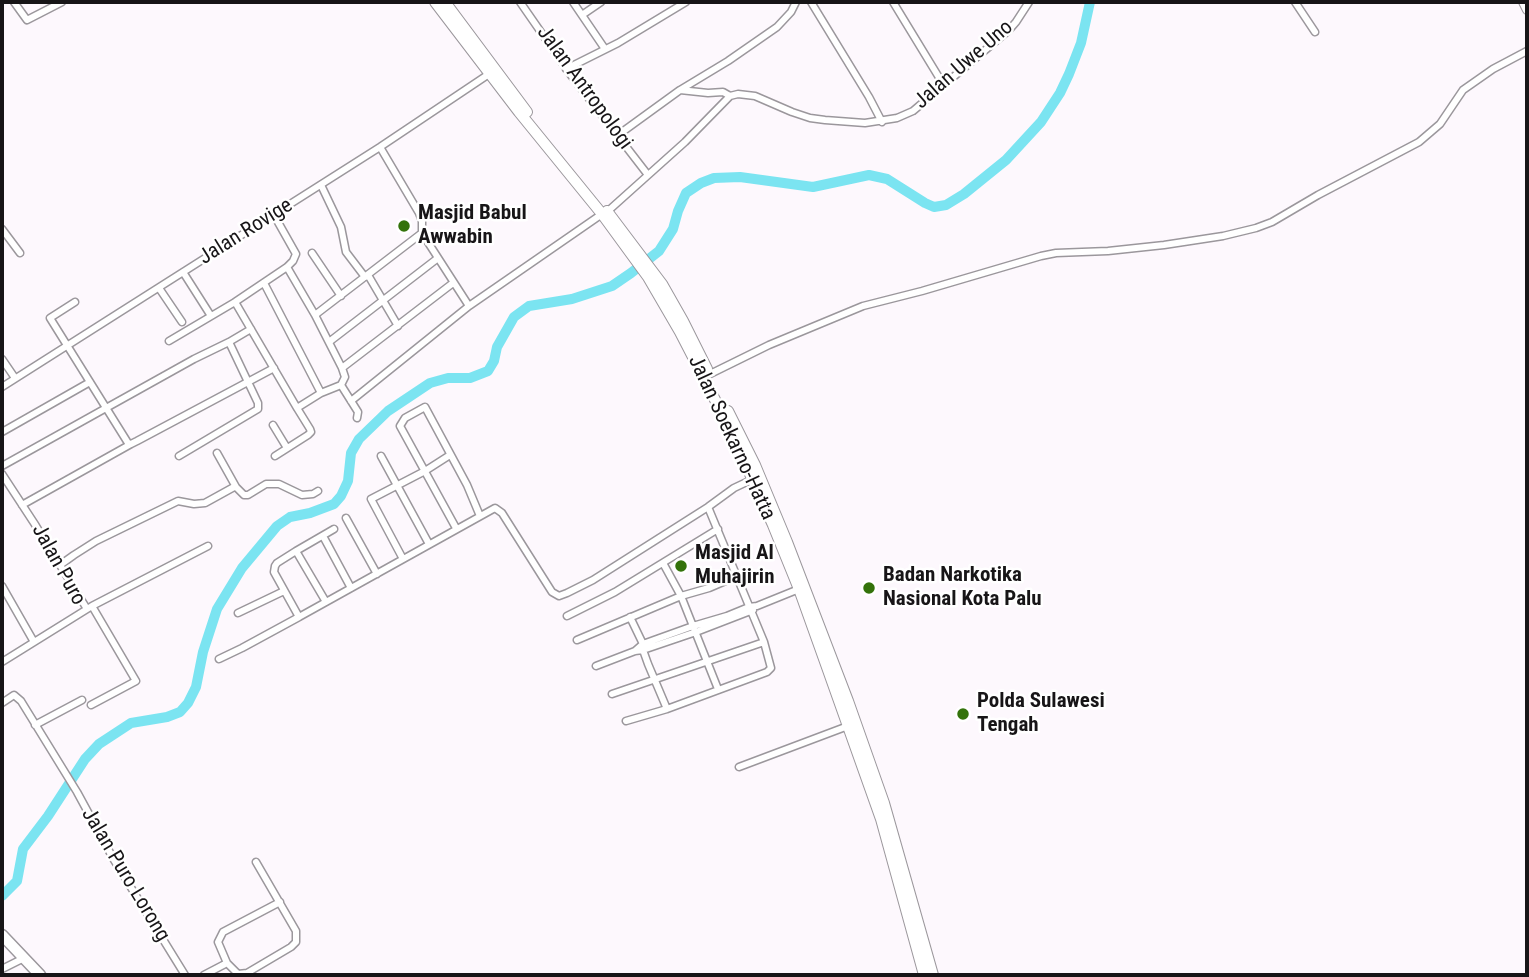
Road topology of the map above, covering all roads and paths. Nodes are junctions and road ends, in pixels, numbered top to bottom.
1 (14, 2) edge
2 (62, 2) edge
3 (435, 2) edge
4 (445, 2) edge
5 (520, 2) edge
6 (573, 2) edge
7 (601, 2) edge
8 (686, 2) edge
9 (796, 2) edge
10 (811, 2) edge
11 (893, 2) edge
12 (1029, 2) edge
13 (1295, 2) edge
14 (1523, 2) edge
15 (1527, 10) edge
16 (582, 15) junction
17 (1315, 32) dead end
18 (470, 41) junction
19 (606, 49) junction
20 (1527, 51) edge
21 (566, 69) junction
22 (489, 74) junction
23 (943, 84) junction
24 (680, 90) junction
25 (730, 96) junction
26 (881, 121) junction
27 (618, 135) junction
28 (380, 147) junction
29 (648, 175) junction
30 (321, 185) junction
31 (605, 212) junction
32 (274, 215) junction
33 (2, 229) edge
34 (422, 233) junction
35 (20, 253) dead end
36 (312, 253) dead end
37 (438, 258) junction
38 (287, 267) junction
39 (183, 272) junction
40 (367, 276) junction
41 (264, 283) junction
42 (453, 283) junction
43 (159, 288) junction
44 (341, 296) junction
45 (383, 301) junction
46 (75, 302) dead end
47 (235, 302) junction
48 (469, 306) junction
49 (315, 315) junction
50 (211, 316) junction
51 (181, 322) dead end
52 (398, 326) junction
53 (251, 329) junction
54 (169, 341) dead end
55 (229, 342) junction
56 (329, 342) junction
57 (67, 345) junction
58 (2, 359) edge
59 (274, 368) junction
60 (342, 368) junction
61 (706, 376) junction
62 (15, 379) junction
63 (90, 382) junction
64 (248, 382) junction
65 (341, 385) junction
66 (2, 387) edge
67 (321, 393) junction
68 (351, 401) junction
69 (106, 407) junction
70 (297, 408) junction
71 (357, 418) dead end
72 (273, 425) dead end
73 (2, 432) edge
74 (131, 443) junction
75 (287, 448) junction
76 (217, 453) dead end
77 (450, 455) junction
78 (179, 456) dead end
79 (275, 456) dead end
80 (381, 456) dead end
81 (2, 466) edge
82 (425, 471) junction
83 (2, 474) edge
84 (753, 479) junction
85 (397, 486) junction
86 (236, 487) junction
87 (318, 491) dead end
88 (22, 505) junction
89 (708, 508) junction
90 (481, 516) junction
91 (346, 518) dead end
92 (456, 528) junction
93 (334, 529) dead end
94 (718, 529) junction
95 (323, 536) junction
96 (429, 544) junction
97 (208, 546) dead end
98 (296, 551) junction
99 (788, 552) junction
100 (403, 559) junction
101 (663, 563) junction
102 (60, 565) junction
103 (377, 573) junction
104 (737, 576) junction
105 (2, 586) edge
106 (351, 588) junction
107 (799, 589) junction
108 (284, 591) junction
109 (681, 596) junction
110 (326, 602) junction
111 (90, 608) junction
112 (752, 608) junction
113 (238, 613) dead end
114 (566, 616) dead end
115 (299, 617) junction
116 (630, 617) junction
117 (694, 629) junction
118 (578, 640) dead end
119 (34, 642) junction
120 (764, 642) junction
121 (640, 648) junction
122 (219, 659) dead end
123 (707, 660) junction
124 (2, 662) edge
125 (596, 666) dead end
126 (654, 678) junction
127 (718, 689) junction
128 (612, 694) dead end
129 (82, 700) dead end
130 (844, 702) junction
131 (2, 703) edge
132 (91, 705) dead end
133 (667, 709) junction
134 (626, 721) dead end
135 (35, 724) junction
136 (848, 726) junction
137 (739, 768) dead end
138 (256, 862) dead end
139 (280, 902) junction
140 (913, 919) junction
141 (2, 935) edge
142 (24, 958) junction
143 (227, 963) junction
144 (2, 969) edge
145 (40, 975) edge
146 (185, 975) edge
147 (204, 975) edge
148 (924, 975) edge
149 (933, 975) edge

1 - 2 street
3 - 18 main road, Jalan Soekarno-Hatta
4 - 18 main road, Jalan Soekarno-Hatta
5 - 21 street, Jalan Antropologi
6 - 16 street
7 - 16 street
8 - 19 street
9 - 24 street
10 - 26 street
11 - 23 street
12 - 23 street, Jalan Uwe Uno
13 - 17 street
14 - 15 street
16 - 19 street
18 - 22 main road, Jalan Soekarno-Hatta
18 - 31 main road, Jalan Soekarno-Hatta
19 - 21 street
20 - 61 street
21 - 27 street, Jalan Antropologi
22 - 28 street, Jalan Rovige
22 - 31 main road, Jalan Soekarno-Hatta
23 - 26 street, Jalan Uwe Uno
24 - 25 street, Jalan Uwe Uno
24 - 27 street
25 - 26 street, Jalan Uwe Uno
25 - 29 street
27 - 29 street, Jalan Antropologi
28 - 30 street, Jalan Rovige
28 - 34 street
29 - 31 street
30 - 32 street, Jalan Rovige
30 - 40 street
31 - 48 street
31 - 61 main road, Jalan Soekarno-Hatta
32 - 38 street
32 - 39 street, Jalan Rovige
33 - 35 street
34 - 37 street
34 - 40 street
36 - 44 street
37 - 42 street
37 - 45 street
38 - 41 street
38 - 49 street
39 - 43 street, Jalan Rovige
39 - 50 street
40 - 44 street
40 - 45 street
41 - 47 street
41 - 67 street
42 - 48 street
42 - 52 street
43 - 51 street
43 - 57 street, Jalan Rovige
44 - 49 street
45 - 52 street
45 - 56 street
46 - 57 street
47 - 50 street
47 - 53 street
48 - 68 street
49 - 56 street
50 - 54 street
52 - 60 street
53 - 55 street
53 - 59 street
55 - 64 street
55 - 69 street
56 - 60 street
57 - 62 street, Jalan Rovige
57 - 63 street
58 - 62 street
59 - 64 street
59 - 70 street
60 - 65 street
61 - 84 main road, Jalan Soekarno-Hatta
61 - 99 main road, Jalan Soekarno-Hatta
62 - 66 street, Jalan Rovige
63 - 69 street
63 - 73 street
64 - 74 street
64 - 78 street
65 - 67 street
65 - 68 street
67 - 70 street
68 - 71 street
69 - 74 street
69 - 81 street
70 - 75 street
72 - 75 street
74 - 88 street
75 - 79 street
76 - 86 street
77 - 82 street
77 - 82 street
77 - 90 street
80 - 85 street
82 - 85 street
82 - 92 street
83 - 88 street, Jalan Puro
84 - 89 street
84 - 99 main road, Jalan Soekarno-Hatta
85 - 96 street
85 - 100 street
86 - 87 street
86 - 102 street
88 - 102 street, Jalan Puro
89 - 90 street
89 - 94 street
90 - 92 street
91 - 103 street
92 - 96 street
93 - 95 street
94 - 101 street
94 - 104 street
95 - 98 street
95 - 106 street
96 - 100 street
97 - 111 street
98 - 108 street
98 - 110 street
99 - 107 main road, Jalan Soekarno-Hatta
99 - 130 main road, Jalan Soekarno-Hatta
100 - 103 street
101 - 109 street
101 - 114 street
102 - 111 street, Jalan Puro
103 - 106 street
104 - 109 street
104 - 112 street
105 - 119 street
106 - 110 street
107 - 112 street
107 - 130 main road, Jalan Soekarno-Hatta
108 - 113 street
108 - 115 street
109 - 116 street
109 - 117 street
110 - 115 street
111 - 119 street, Jalan Puro
111 - 132 street
112 - 117 street
112 - 120 street
115 - 122 street
116 - 118 street
116 - 121 street
117 - 121 street
117 - 123 street
119 - 124 street, Jalan Puro
120 - 123 street
120 - 127 street
121 - 125 street
121 - 126 street
123 - 126 street
123 - 127 street
126 - 128 street
126 - 133 street
127 - 133 street
129 - 135 street
130 - 136 main road, Jalan Soekarno-Hatta
130 - 140 main road, Jalan Soekarno-Hatta
131 - 135 street, Jalan Puro Lorong
133 - 134 street
135 - 146 street, Jalan Puro Lorong
136 - 137 street
136 - 140 main road, Jalan Soekarno-Hatta
138 - 139 street
139 - 143 street
139 - 143 street
140 - 148 main road, Jalan Soekarno-Hatta
140 - 149 main road, Jalan Soekarno-Hatta
141 - 142 highway
142 - 144 street
142 - 145 highway
143 - 147 street

